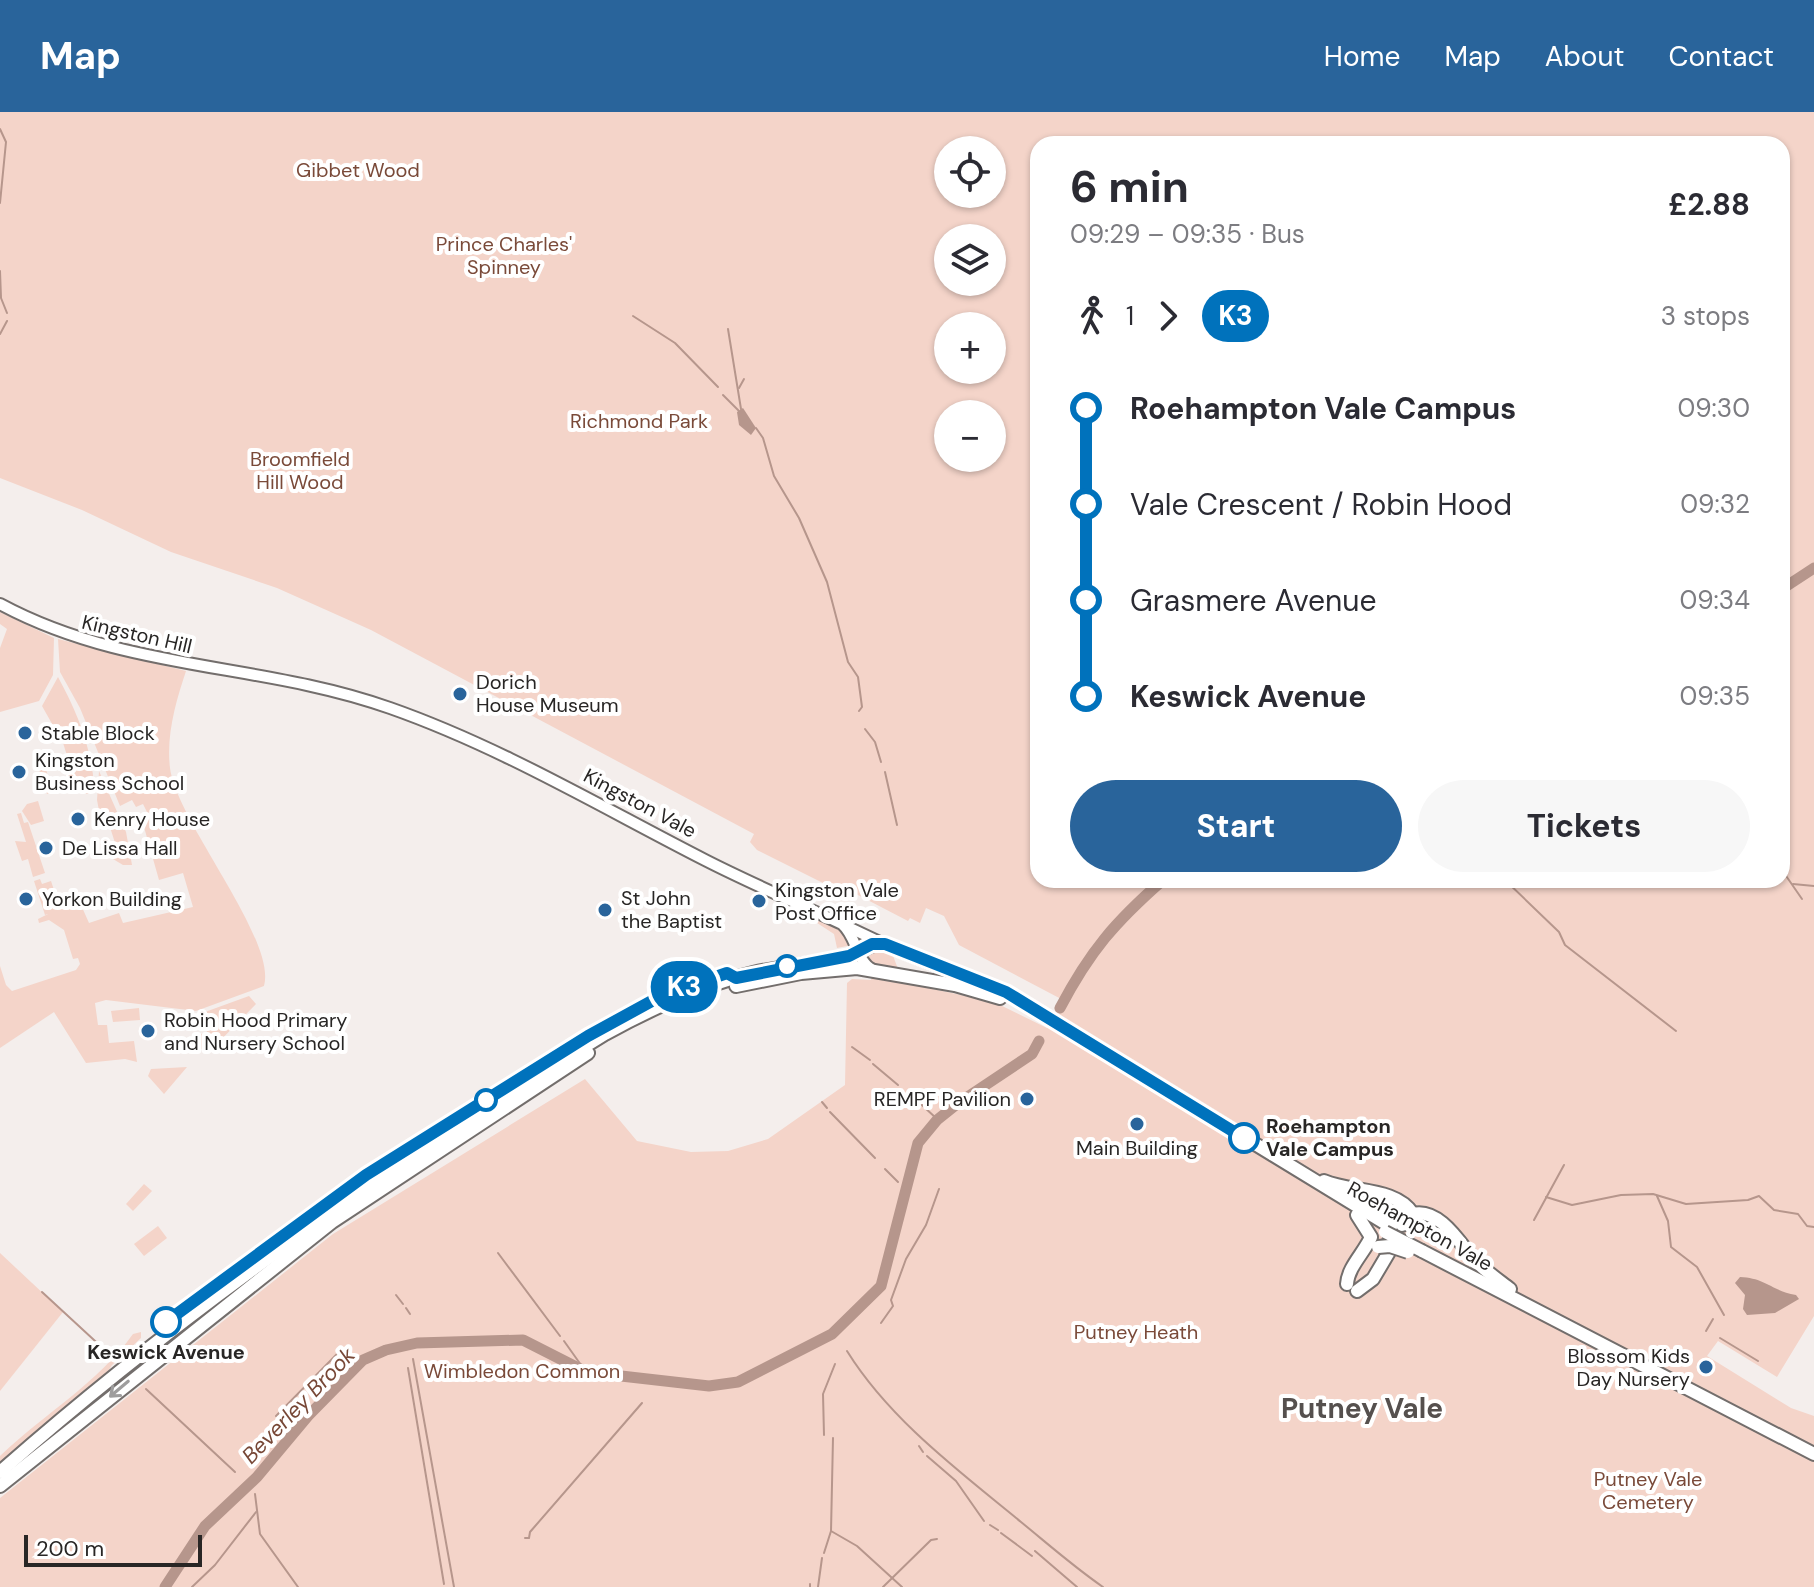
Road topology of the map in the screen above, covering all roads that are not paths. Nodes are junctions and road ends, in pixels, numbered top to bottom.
1 (0, 604) edge
2 (224, 672) joint
3 (842, 924) junction
4 (885, 944) junction
5 (859, 952) junction
6 (873, 970) junction
7 (1011, 999) junction
8 (1271, 1155) junction
9 (1413, 1214) junction
10 (1357, 1215) junction
11 (1393, 1228) junction
12 (1384, 1249) junction
13 (1419, 1250) junction
14 (1364, 1253) junction
15 (1510, 1289) junction
16 (1814, 1447) edge
17 (1814, 1454) edge
18 (0, 1472) edge
19 (0, 1486) edge

1 - 2 main road, Kingston Hill
2 - 3 main road, Kingston Vale
3 - 4 main road, Kingston Vale
3 - 5 main road
4 - 5 highway
4 - 7 highway
5 - 6 main road
5 - 18 highway
6 - 7 highway
6 -> 19 highway
7 - 8 highway, Roehampton Vale
7 - 10 highway, Roehampton Vale
8 - 9 highway
8 - 11 highway, Roehampton Vale
9 - 11 highway
9 - 15 highway
10 - 11 highway, Roehampton Vale
10 - 14 highway
11 - 13 highway, Roehampton Vale
12 - 13 highway, bridge
12 - 14 highway
12 - 14 highway
13 - 15 highway, Roehampton Vale
13 - 17 highway, Roehampton Vale
15 - 16 highway, Roehampton Vale

